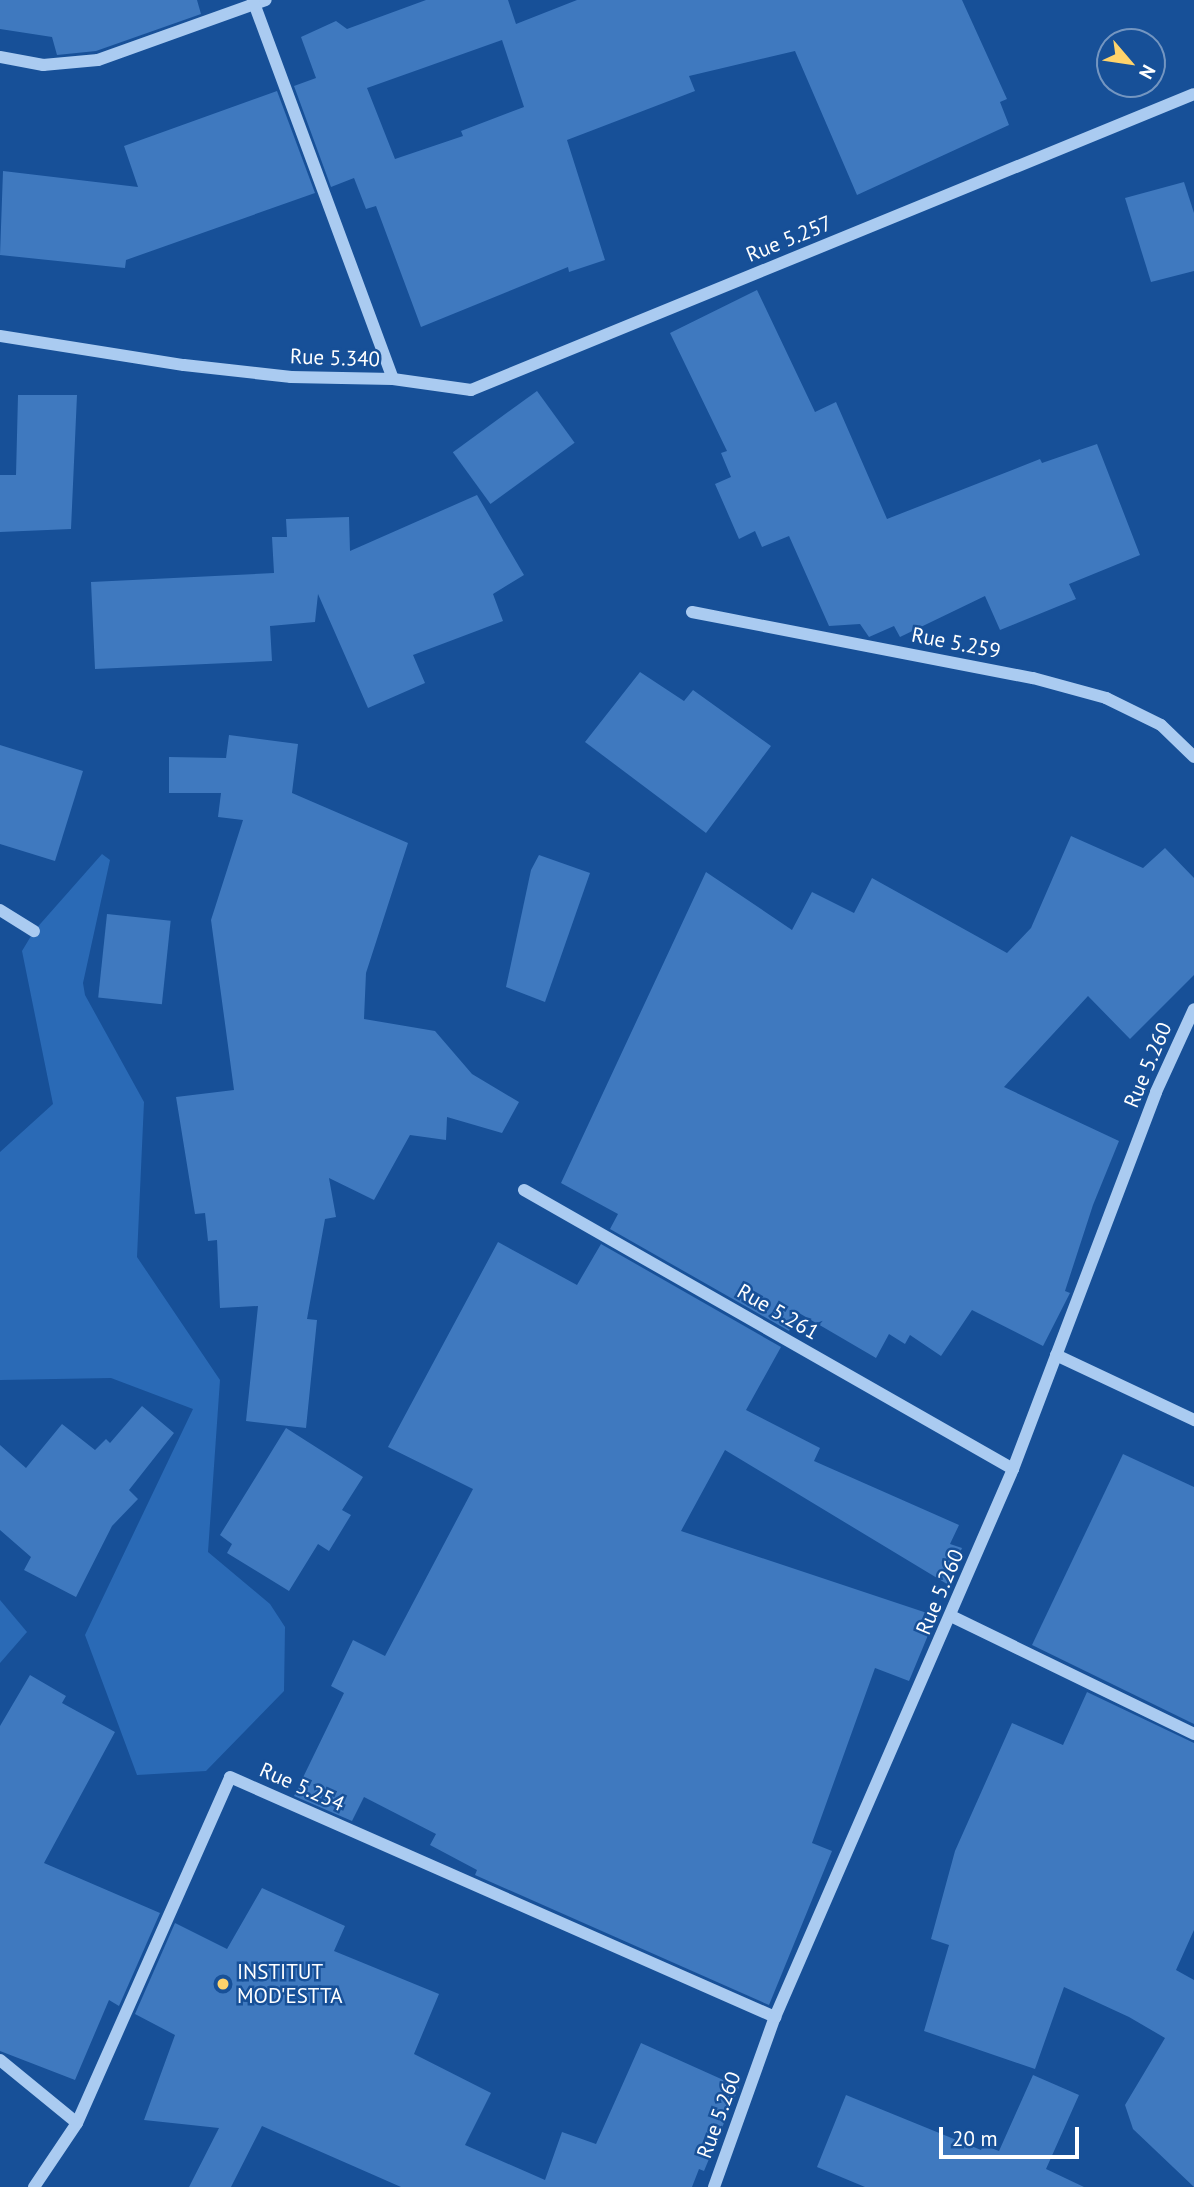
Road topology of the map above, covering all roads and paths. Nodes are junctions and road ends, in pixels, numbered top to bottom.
1 (258, 1) edge
2 (0, 57) edge
3 (1194, 94) edge
4 (0, 336) edge
5 (393, 379) junction
6 (692, 611) dead end
7 (1194, 757) edge
8 (0, 910) edge
9 (34, 931) dead end
10 (1194, 1009) edge
11 (524, 1190) dead end
12 (1056, 1355) junction
13 (1194, 1420) edge
14 (1013, 1469) junction
15 (951, 1616) junction
16 (1194, 1734) edge
17 (775, 2017) junction
18 (0, 2060) edge
19 (77, 2123) junction
20 (34, 2187) edge
21 (714, 2187) edge

1 - 2 street
1 - 5 street, Rue 5.340
3 - 5 street, Rue 5.257
4 - 5 street, Rue 5.340
6 - 7 street, Rue 5.259
8 - 9 street
10 - 12 street, Rue 5.260
11 - 14 street, Rue 5.261
12 - 13 street
12 - 14 street, Rue 5.260
14 - 15 street, Rue 5.260
15 - 16 street
15 - 17 street, Rue 5.260
17 - 19 street, Rue 5.254
17 - 21 street, Rue 5.260
18 - 19 street
19 - 20 street, Rue 5.254

